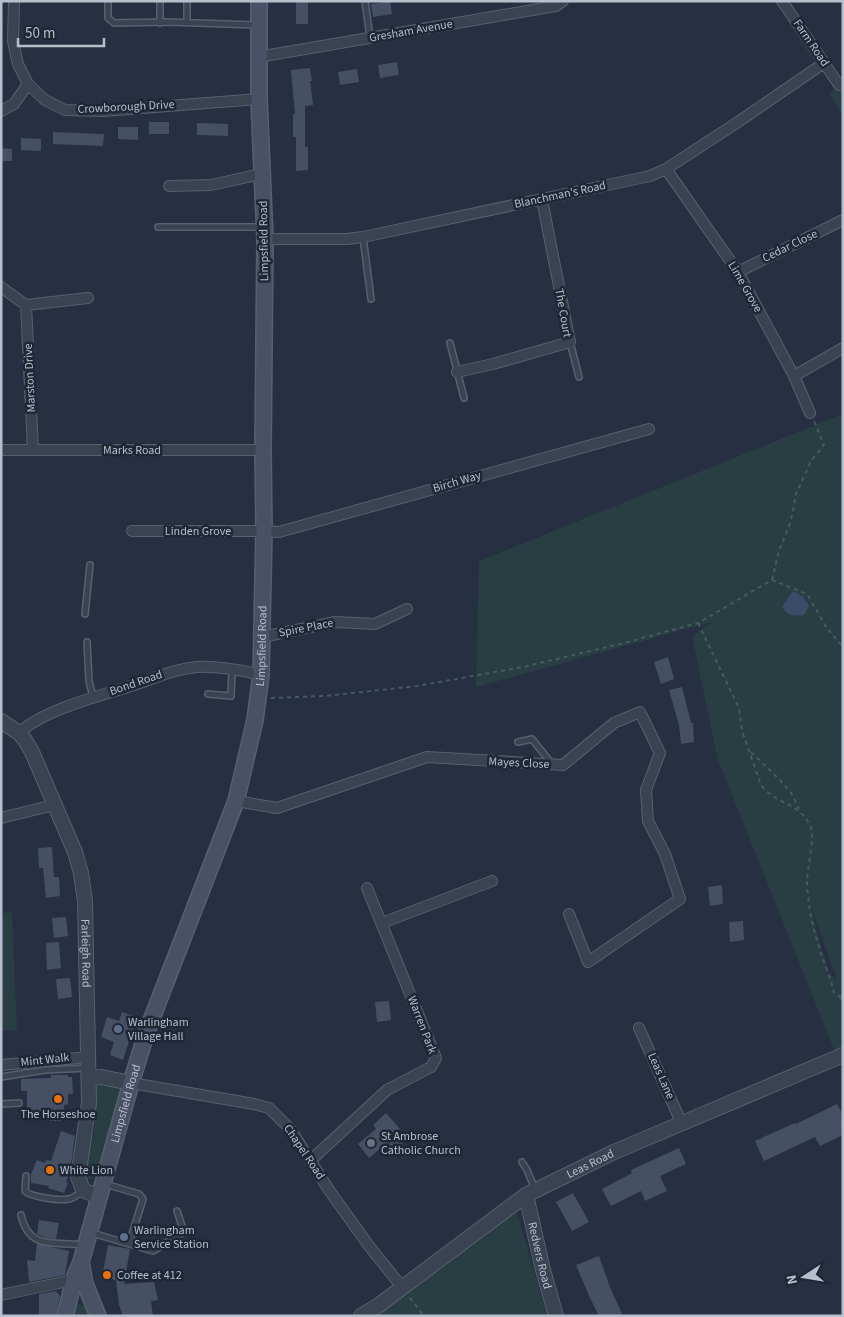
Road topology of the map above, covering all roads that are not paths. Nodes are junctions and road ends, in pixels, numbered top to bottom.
1 (14, 1) edge
2 (108, 1) edge
3 (160, 1) edge
4 (188, 1) edge
5 (259, 1) edge
6 (365, 1) edge
7 (563, 1) edge
8 (782, 1) edge
9 (160, 23) junction
10 (186, 23) junction
11 (259, 25) junction
12 (370, 38) junction
13 (258, 57) junction
14 (824, 63) junction
15 (28, 84) junction
16 (839, 85) dead end
17 (259, 99) junction
18 (1, 111) edge
19 (666, 169) junction
20 (262, 174) junction
21 (169, 186) dead end
22 (542, 200) junction
23 (843, 220) edge
24 (158, 227) dead end
25 (265, 233) junction
26 (363, 237) junction
27 (738, 272) junction
28 (1, 287) edge
29 (88, 298) dead end
30 (372, 298) dead end
31 (26, 305) junction
32 (570, 342) junction
33 (450, 343) dead end
34 (843, 348) edge
35 (457, 372) junction
36 (794, 376) junction
37 (579, 377) dead end
38 (464, 398) dead end
39 (810, 413) road end
40 (648, 429) dead end
41 (1, 450) edge
42 (33, 450) junction
43 (263, 450) junction
44 (132, 531) dead end
45 (264, 531) junction
46 (90, 565) dead end
47 (407, 610) dead end
48 (86, 614) dead end
49 (262, 637) junction
50 (87, 642) dead end
51 (232, 668) junction
52 (261, 675) junction
53 (208, 694) dead end
54 (93, 697) junction
55 (1, 721) edge
56 (19, 733) junction
57 (518, 742) dead end
58 (552, 765) junction
59 (236, 801) junction
60 (54, 805) junction
61 (1, 818) edge
62 (492, 880) dead end
63 (367, 888) dead end
64 (569, 914) dead end
65 (382, 923) junction
66 (639, 1028) dead end
67 (843, 1055) edge
68 (1, 1065) edge
69 (89, 1068) junction
70 (1, 1077) edge
71 (130, 1083) junction
72 (19, 1103) dead end
73 (1, 1104) edge
74 (682, 1124) junction
75 (310, 1162) junction
76 (522, 1162) dead end
77 (26, 1176) dead end
78 (83, 1190) junction
79 (101, 1190) junction
80 (531, 1192) junction
81 (177, 1211) dead end
82 (22, 1214) dead end
83 (88, 1239) junction
84 (129, 1244) junction
85 (81, 1262) junction
86 (74, 1280) junction
87 (402, 1287) junction
88 (1, 1295) edge
89 (91, 1301) junction
90 (67, 1308) edge
91 (98, 1316) edge
92 (361, 1316) edge
93 (556, 1316) edge

1 - 15 street, Crowborough Drive
2 - 9 lane
3 - 9 lane
4 - 10 lane
5 - 11 main road, Limpsfield Road
6 - 12 lane
7 - 12 street, Gresham Avenue
8 - 14 street, Farm Road
9 - 10 lane
10 - 11 lane
11 - 13 main road, Limpsfield Road
12 - 13 street, Gresham Avenue
13 - 17 main road, Limpsfield Road
14 - 16 street, Farm Road
14 - 19 street, Blanchman's Road
15 - 17 street, Crowborough Drive
15 - 18 street
17 - 20 main road, Limpsfield Road
19 - 22 street, Blanchman's Road
19 - 27 street, Lime Grove
20 - 21 street
20 - 25 main road, Limpsfield Road
22 - 26 street, Blanchman's Road
22 - 32 street, The Court
23 - 27 street, Cedar Close
24 - 25 lane
25 - 26 street, Blanchman's Road
25 - 43 main road, Limpsfield Road
26 - 30 lane
27 - 36 street, Lime Grove
28 - 31 street
29 - 31 street
31 - 42 street, Marston Drive
32 - 35 street, The Court
32 - 37 lane
33 - 35 lane
34 - 36 street
35 - 38 lane
36 - 39 street, Lime Grove
40 - 45 street, Birch Way
41 - 42 street, Marks Road
42 - 43 street, Marks Road
43 - 45 main road, Limpsfield Road
44 - 45 street, Linden Grove
45 - 49 main road, Limpsfield Road
46 - 48 lane
47 - 49 street, Spire Place
49 - 52 main road, Limpsfield Road
50 - 54 lane
51 - 52 street, Bond Road
51 - 53 lane
51 - 54 street, Bond Road
52 - 59 main road, Limpsfield Road
54 - 56 street, Bond Road
55 - 56 street, Farleigh Road
56 - 60 street, Farleigh Road
57 - 58 lane
58 - 59 street, Mayes Close
58 - 64 street, Mayes Close
59 - 71 main road, Limpsfield Road
60 - 61 street
60 - 69 street, Farleigh Road
62 - 65 street
63 - 65 street, Warren Park
65 - 75 street, Warren Park
66 - 74 street, Leas Lane
67 - 74 street, Leas Road
68 - 69 street, Mint Walk
69 - 70 lane
69 - 71 street
69 - 78 street, Farleigh Road
71 - 75 street, Chapel Road
71 - 79 main road, Limpsfield Road
72 - 73 lane
74 - 80 street, Leas Road
75 - 87 street, Chapel Road
76 - 80 lane
77 - 78 lane
78 - 79 street
79 - 83 main road, Limpsfield Road
79 - 84 lane
80 - 87 street, Leas Road
80 - 93 street, Redvers Road
81 - 84 lane
82 - 83 lane
83 - 84 lane
83 - 85 main road, Limpsfield Road
85 - 86 main road, Limpsfield Road
85 - 89 main road, Limpsfield Road
86 - 88 street
86 - 90 main road, Limpsfield Road
87 - 92 street, Leas Road
89 - 90 main road
89 - 91 main road, Limpsfield Road

